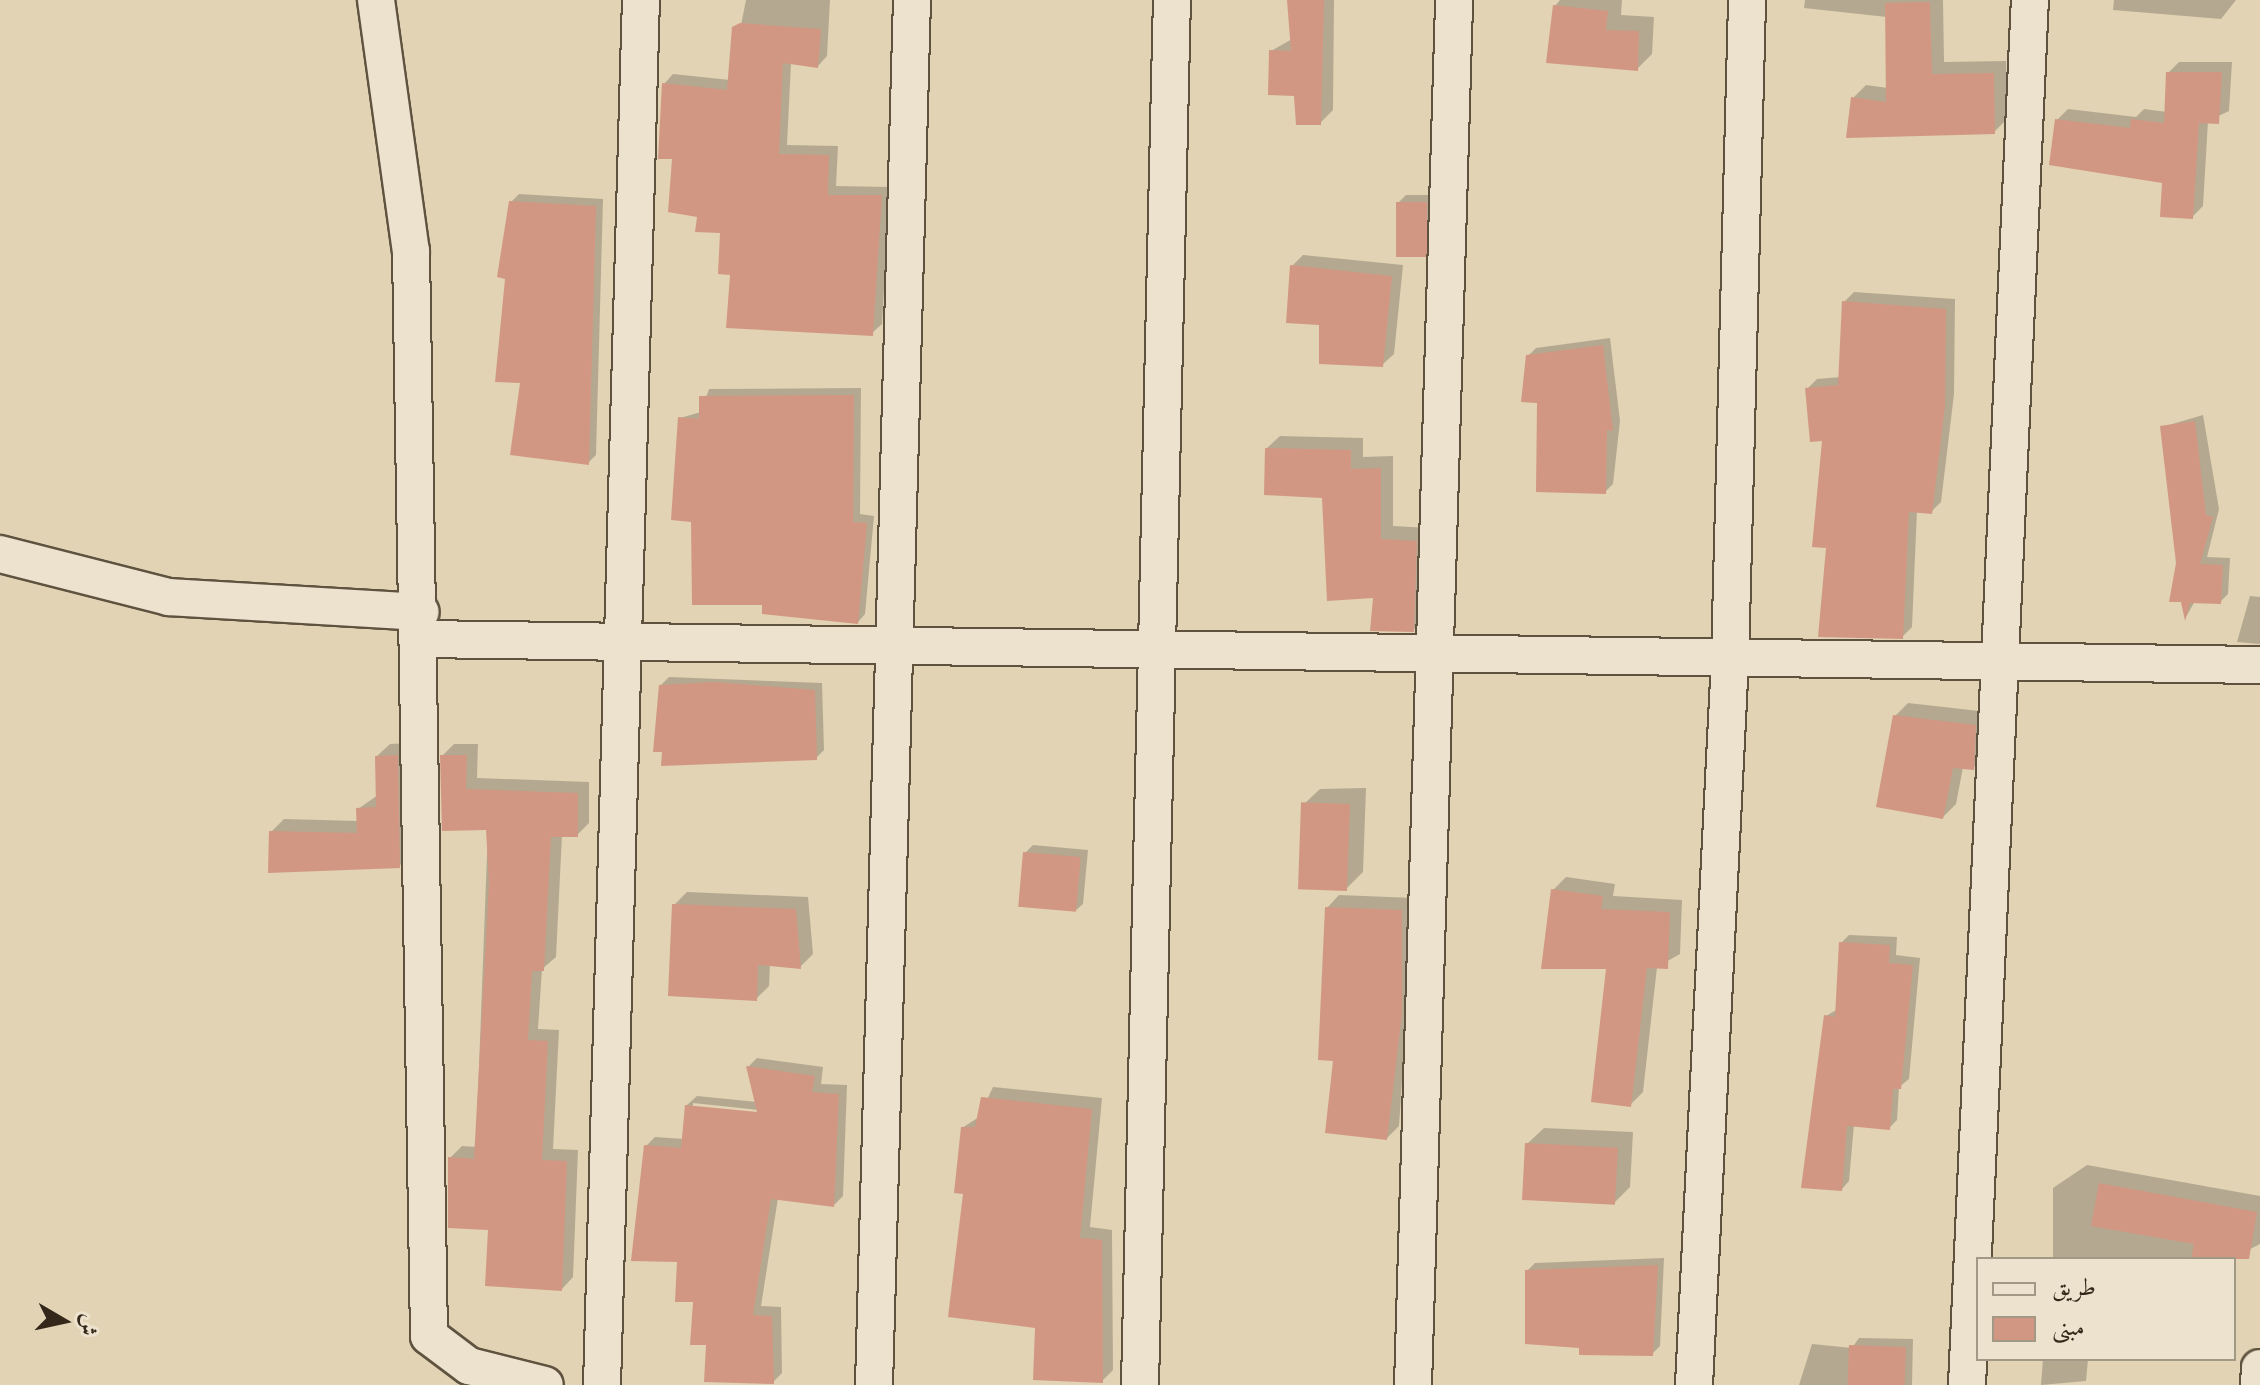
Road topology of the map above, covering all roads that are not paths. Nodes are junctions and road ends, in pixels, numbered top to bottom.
1 (376, 0) edge
2 (641, 0) edge
3 (912, 0) edge
4 (1172, 0) edge
5 (1454, 0) edge
6 (1747, 0) edge
7 (2030, 0) edge
8 (0, 554) edge
9 (421, 626) junction
10 (621, 640) junction
11 (1152, 647) junction
12 (893, 649) junction
13 (1435, 650) junction
14 (1730, 660) junction
15 (2260, 665) edge
16 (2001, 666) junction
17 (2260, 1368) edge
18 (545, 1385) edge
19 (602, 1385) edge
20 (874, 1385) edge
21 (1140, 1385) edge
22 (1413, 1385) edge
23 (1694, 1385) edge
24 (1967, 1385) edge
25 (2259, 1385) edge

1 - 9 street
2 - 10 street
3 - 12 street
4 - 11 street
5 - 13 street
6 - 14 street
7 - 16 street
8 - 9 street
9 - 10 street
9 - 18 street
10 - 12 street
10 - 19 street
11 - 12 street
11 - 13 street
11 - 21 street
12 - 20 street
13 - 14 street
13 - 22 street
14 - 16 street
14 - 23 street
15 - 16 street
16 - 24 street
17 - 25 street

